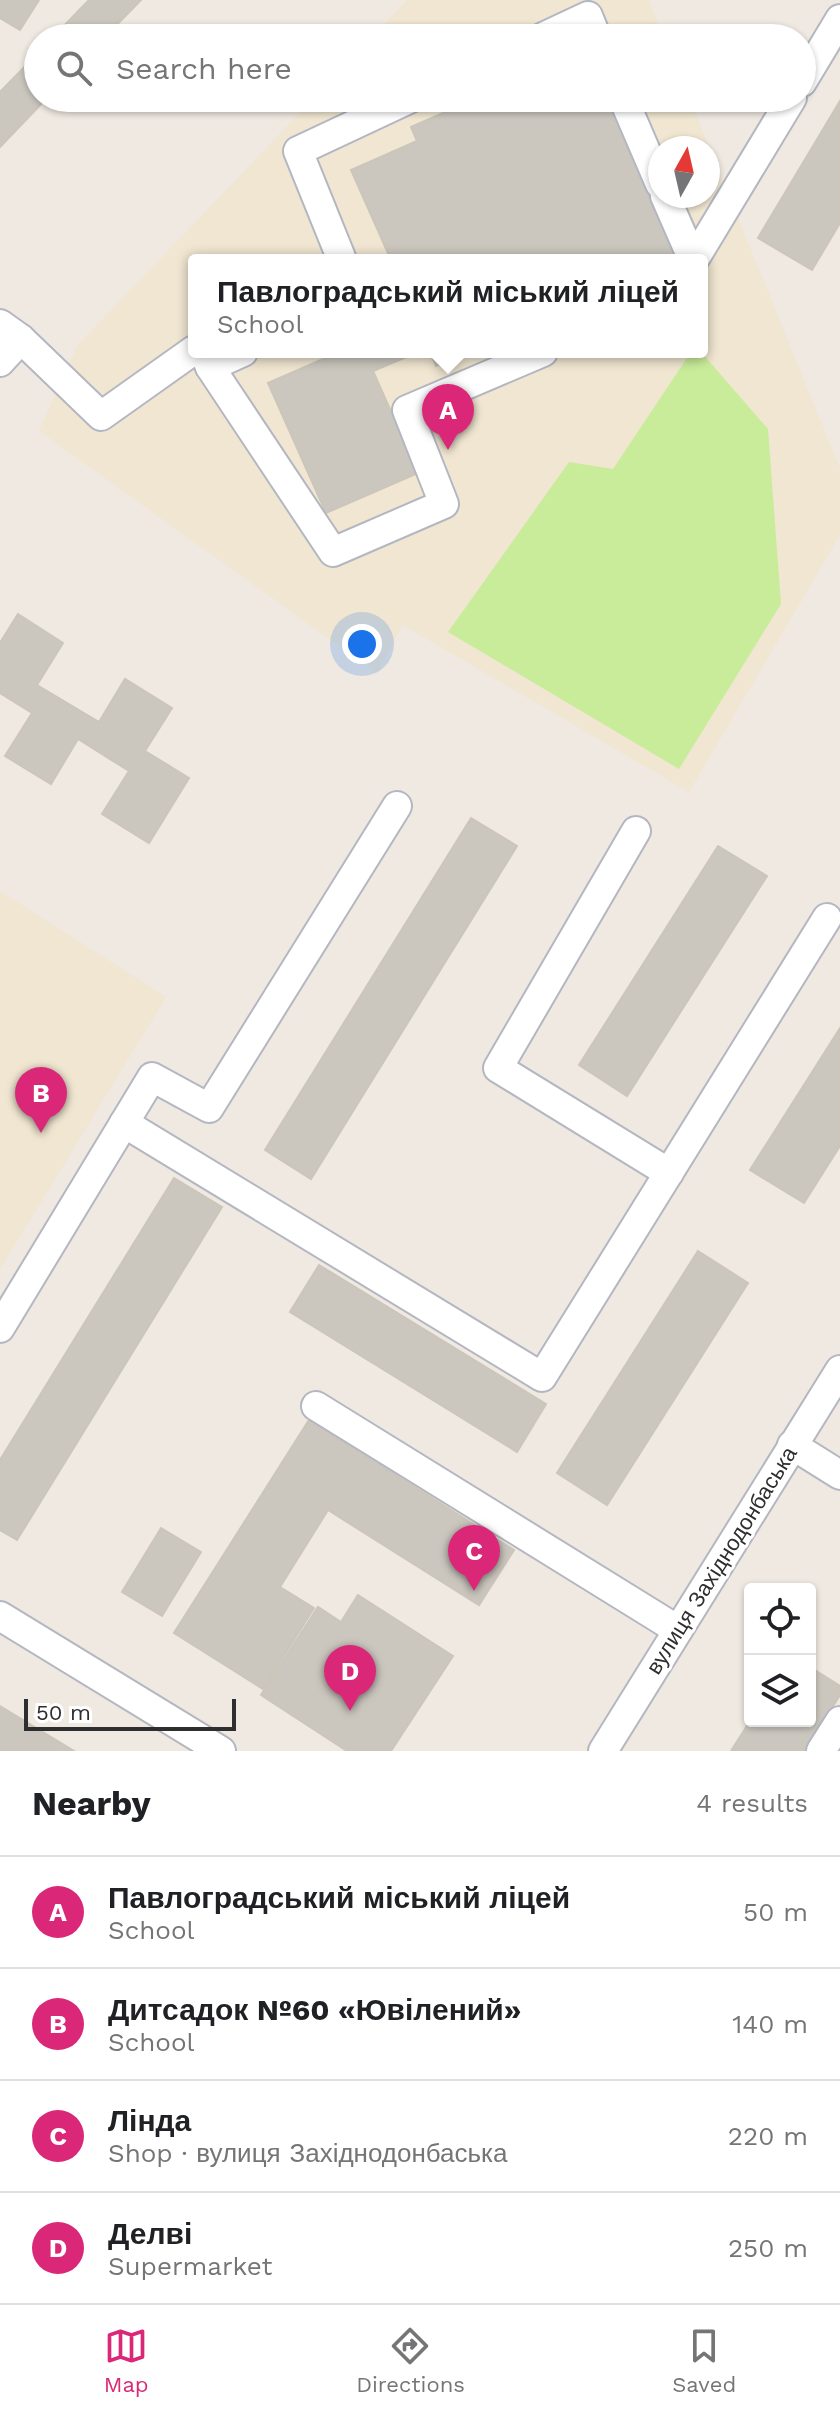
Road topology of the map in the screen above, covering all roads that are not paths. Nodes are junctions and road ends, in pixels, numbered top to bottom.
1 (840, 19) edge
2 (571, 24) edge
3 (591, 24) edge
4 (816, 59) edge
5 (381, 112) edge
6 (629, 112) edge
7 (783, 112) edge
8 (648, 156) edge
9 (670, 208) edge
10 (340, 254) edge
11 (690, 254) edge
12 (697, 254) edge
13 (10, 331) edge
14 (200, 358) edge
15 (204, 358) edge
16 (529, 358) edge
17 (0, 362) edge
18 (397, 806) dead end
19 (636, 831) dead end
20 (827, 918) dead end
21 (124, 1123) junction
22 (669, 1173) junction
23 (0, 1328) edge
24 (840, 1370) edge
25 (316, 1406) dead end
26 (792, 1445) junction
27 (840, 1475) edge
28 (0, 1616) edge
29 (678, 1630) junction
30 (840, 1721) edge
31 (221, 1751) edge
32 (603, 1751) edge
33 (821, 1751) edge

1 - 4 street
2 - 3 street
5 - 10 street
6 - 8 street
7 - 12 street
9 - 11 street
13 - 14 street
13 - 17 street
15 - 16 street
18 - 21 street
19 - 22 street
20 - 22 street
21 - 22 street
21 - 23 street
24 - 26 street, вулиця Західнодонбаська
25 - 29 street
26 - 27 street
26 - 29 street, вулиця Західнодонбаська
28 - 31 street
29 - 32 street, вулиця Західнодонбаська
30 - 33 street

